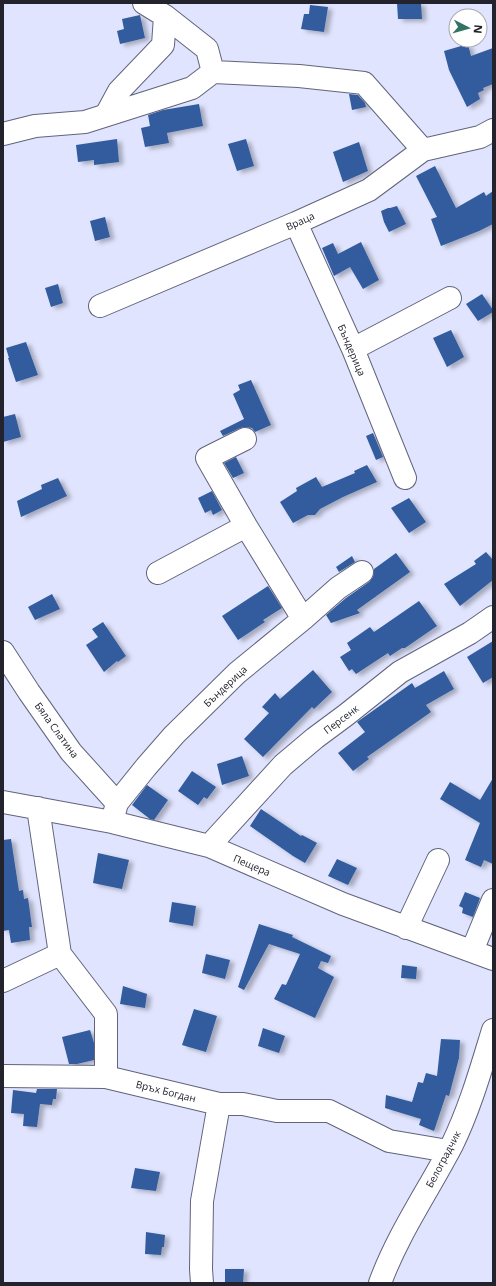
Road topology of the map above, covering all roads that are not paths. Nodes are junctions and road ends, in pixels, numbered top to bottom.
1 (144, 3) edge
2 (165, 16) junction
3 (213, 72) junction
4 (106, 115) junction
5 (493, 130) edge
6 (3, 134) edge
7 (423, 150) junction
8 (296, 223) junction
9 (450, 298) dead end
10 (100, 306) dead end
11 (353, 349) junction
12 (245, 439) dead end
13 (405, 478) dead end
14 (246, 526) junction
15 (362, 572) dead end
16 (158, 573) dead end
17 (493, 617) edge
18 (303, 618) junction
19 (3, 652) edge
20 (3, 802) edge
21 (38, 808) junction
22 (114, 812) junction
23 (209, 846) junction
24 (438, 860) dead end
25 (493, 900) edge
26 (406, 928) junction
27 (472, 951) junction
28 (60, 954) junction
29 (493, 959) edge
30 (3, 981) edge
31 (493, 1030) edge
32 (3, 1076) edge
33 (106, 1077) junction
34 (219, 1104) junction
35 (448, 1151) junction
36 (202, 1283) edge
37 (380, 1283) edge

1 - 2 street
2 - 3 street
2 - 4 street
3 - 4 street
3 - 7 street
4 - 6 street
5 - 7 street, Враца
7 - 8 street, Враца
8 - 10 street, Враца
8 - 11 street, Бъндерица
9 - 11 street
11 - 13 street, Бъндерица
12 - 14 street
14 - 16 street
14 - 18 street
15 - 18 street, Бъндерица
17 - 23 street, Персенк
18 - 22 street, Бъндерица
19 - 22 street, Бяла Слатина
20 - 21 street, Пещера
21 - 22 street, Пещера
21 - 28 street
22 - 23 street, Пещера
23 - 26 street, Пещера
24 - 26 street
25 - 27 street
26 - 27 street, Пещера
27 - 29 street, Пещера
28 - 30 street
28 - 33 street
31 - 35 street, Белоградчик
32 - 33 street, Връх Богдан
33 - 34 street, Връх Богдан
34 - 35 street, Връх Богдан
34 - 36 street
35 - 37 street, Белоградчик

